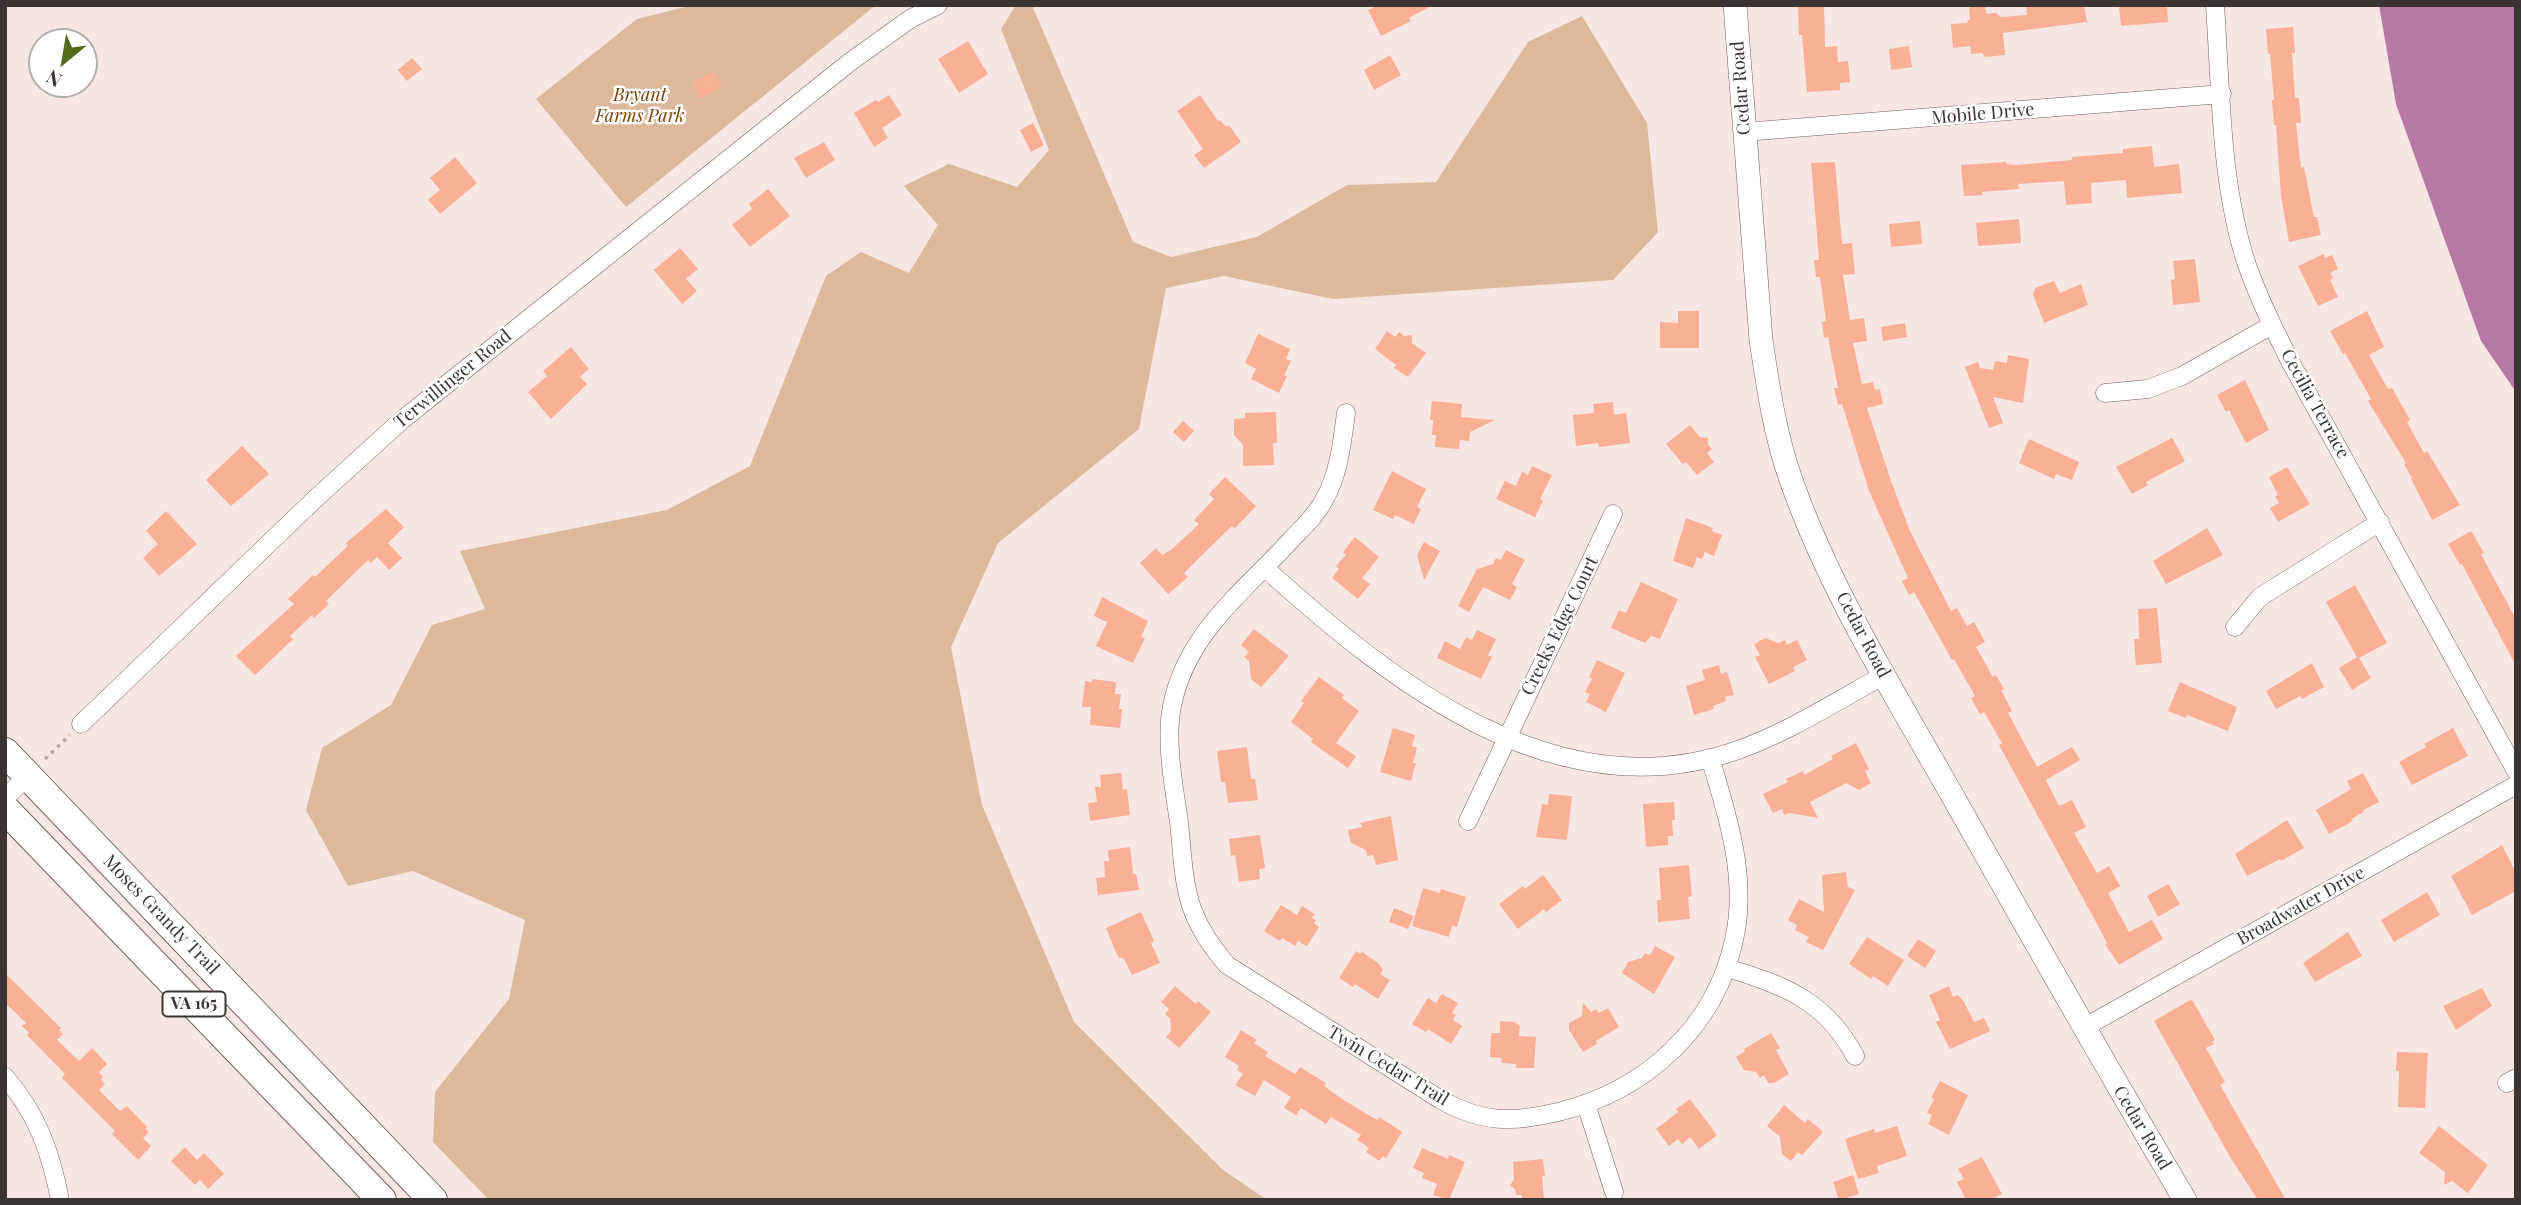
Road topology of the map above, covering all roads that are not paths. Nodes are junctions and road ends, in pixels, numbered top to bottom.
1 (938, 5) edge
2 (1735, 5) edge
3 (2215, 5) edge
4 (2222, 94) junction
5 (1744, 132) junction
6 (2272, 325) junction
7 (2105, 393) dead end
8 (1346, 413) dead end
9 (1613, 514) dead end
10 (2380, 523) junction
11 (1265, 568) junction
12 (2235, 627) dead end
13 (1884, 675) junction
14 (81, 724) road end
15 (1506, 738) junction
16 (5, 752) edge
17 (1710, 758) junction
18 (2516, 771) edge
19 (28, 776) junction
20 (2516, 785) edge
21 (5, 798) edge
22 (5, 809) edge
23 (1468, 821) dead end
24 (1727, 968) junction
25 (2085, 1027) junction
26 (1855, 1056) dead end
27 (5, 1077) edge
28 (1586, 1104) junction
29 (1614, 1192) dead end
30 (60, 1200) edge
31 (382, 1200) edge
32 (433, 1200) edge
33 (2185, 1200) edge

1 - 14 street, Terwillinger Road
2 - 5 street, Cedar Road
3 - 4 street, Cecilia Terrace
4 - 5 street, Mobile Drive
4 - 6 street, Cecilia Terrace
5 - 13 street, Cedar Road
6 - 7 street
6 - 10 street, Cecilia Terrace
8 - 11 street, Twin Cedar Trail
9 - 15 street, Creeks Edge Court
10 - 12 street
10 - 18 street, Cecilia Terrace
11 - 15 street
11 - 28 street, Twin Cedar Trail
13 - 17 street
13 - 25 street, Cedar Road
15 - 17 street
15 - 23 street, Creeks Edge Court
16 - 19 main road, Moses Grandy Trail / VA 165
17 - 24 street, Twin Cedar Trail
19 - 21 street
19 - 32 main road, Moses Grandy Trail / VA 165
20 - 25 street, Broadwater Drive
22 - 31 main road, VA 165
24 - 26 street
24 - 28 street, Twin Cedar Trail
25 - 33 street, Cedar Road
27 - 30 street
28 - 29 street

